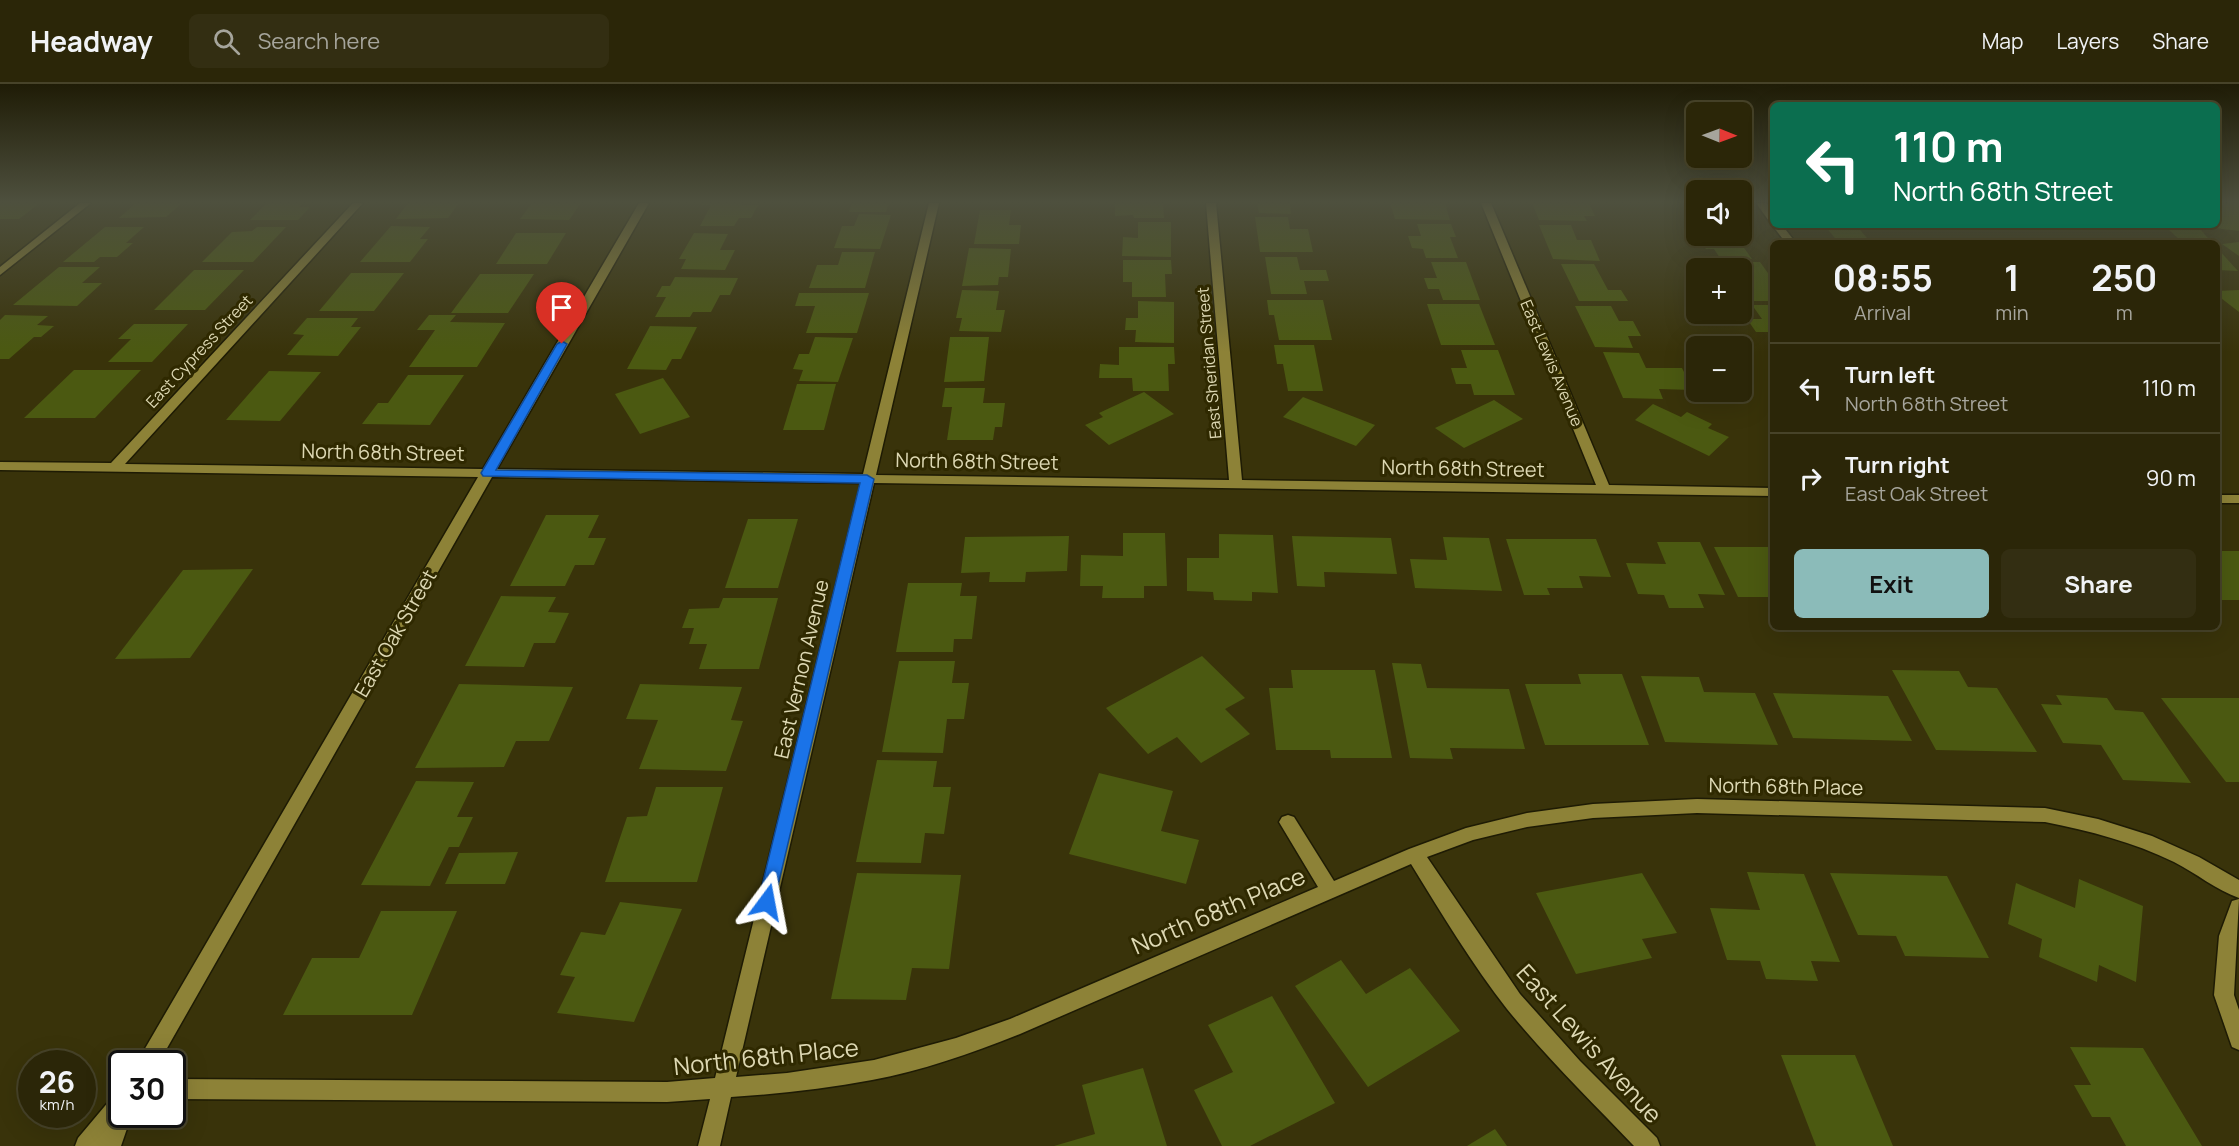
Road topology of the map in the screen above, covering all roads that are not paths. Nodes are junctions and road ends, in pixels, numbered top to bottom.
1 (24, 253) edge
2 (312, 253) edge
3 (615, 253) edge
4 (922, 253) edge
5 (1215, 253) edge
6 (1506, 253) edge
7 (0, 272) edge
8 (0, 466) edge
9 (114, 468) junction
10 (487, 473) junction
11 (867, 479) junction
12 (1236, 484) junction
13 (1604, 489) junction
14 (1770, 492) edge
15 (2220, 499) edge
16 (2239, 499) edge
17 (1288, 822) dead end
18 (1415, 854) junction
19 (1329, 889) junction
20 (2239, 890) edge
21 (2239, 907) edge
22 (2239, 1040) edge
23 (154, 1050) edge
24 (722, 1088) junction
25 (186, 1089) edge
26 (108, 1118) edge
27 (117, 1128) edge
28 (86, 1146) edge
29 (110, 1146) edge
30 (709, 1146) edge
31 (1649, 1146) edge

1 - 7 street
2 - 9 street, East Cypress Street
3 - 10 street, East Oak Street
4 - 11 street, East Vernon Avenue
5 - 12 street, East Sheridan Street
6 - 13 street, East Lewis Avenue
8 - 9 street, North 68th Street
9 - 10 street, North 68th Street
10 - 11 street, North 68th Street
10 - 23 street, East Oak Street
11 - 12 street, North 68th Street
11 - 24 street, East Vernon Avenue
12 - 13 street, North 68th Street
13 - 14 street, North 68th Street
15 - 16 street
17 - 19 street, North 68th Place
18 - 19 street, North 68th Place
18 - 20 street, North 68th Place
18 - 31 street, East Lewis Avenue
19 - 24 street, North 68th Place
21 - 22 street
24 - 25 street, North 68th Place
24 - 30 street, East Vernon Avenue
26 - 28 street
27 - 29 street

